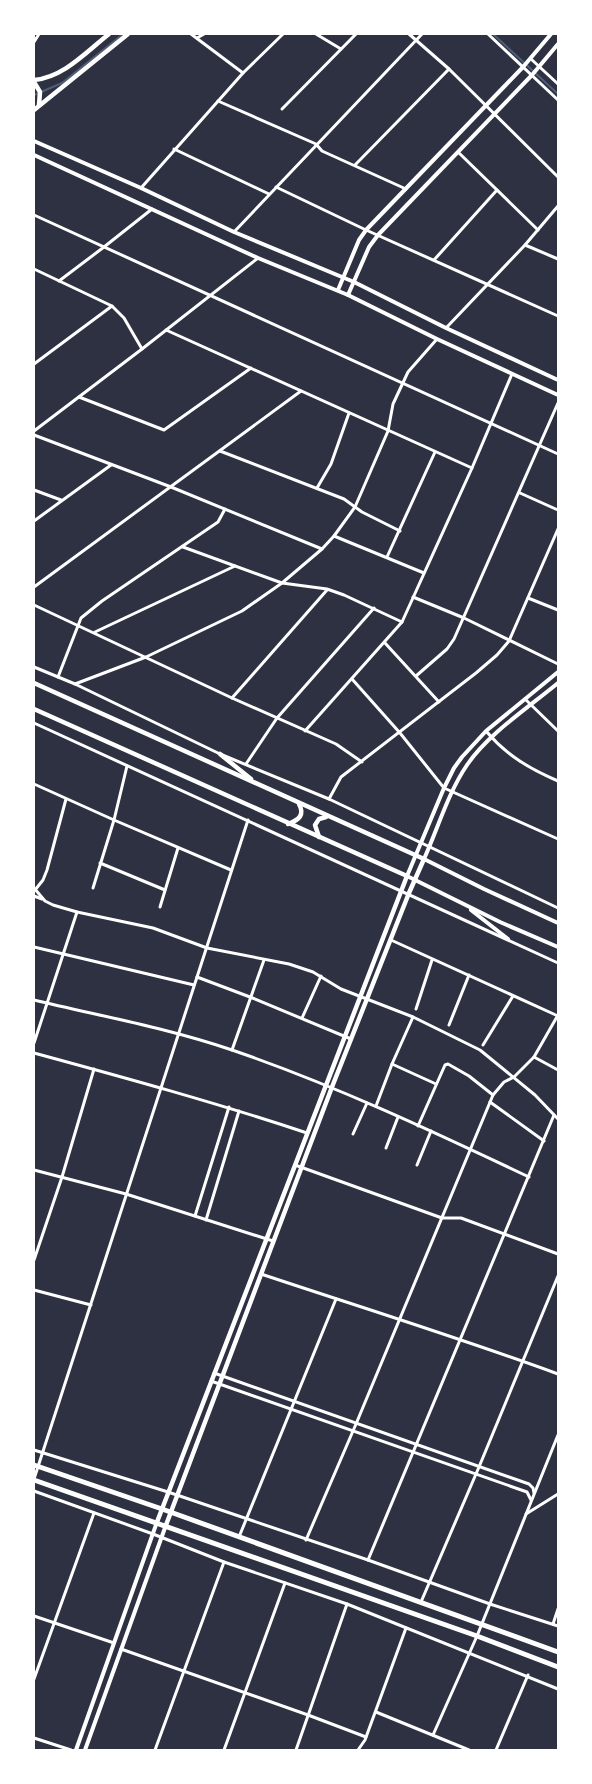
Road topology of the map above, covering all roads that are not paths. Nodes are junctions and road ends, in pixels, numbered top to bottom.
1 (39, 34) edge
2 (109, 34) edge
3 (128, 34) edge
4 (192, 34) edge
5 (204, 34) edge
6 (283, 34) edge
7 (316, 34) edge
8 (356, 34) edge
9 (409, 34) edge
10 (422, 34) edge
11 (488, 34) edge
12 (551, 34) edge
13 (197, 38) junction
14 (416, 40) junction
15 (34, 42) edge
16 (558, 44) edge
17 (341, 49) junction
18 (531, 58) junction
19 (523, 67) junction
20 (539, 67) junction
21 (449, 69) junction
22 (243, 73) junction
23 (532, 75) junction
24 (34, 81) edge
25 (558, 84) edge
26 (558, 100) edge
27 (218, 101) junction
28 (39, 105) junction
29 (486, 106) junction
30 (282, 108) dead end
31 (34, 110) edge
32 (494, 114) junction
33 (34, 141) edge
34 (316, 144) junction
35 (174, 149) junction
36 (458, 152) junction
37 (34, 155) edge
38 (355, 166) junction
39 (558, 177) edge
40 (276, 187) junction
41 (141, 188) junction
42 (406, 189) junction
43 (497, 190) junction
44 (270, 194) junction
45 (558, 206) edge
46 (153, 209) junction
47 (34, 215) edge
48 (366, 230) junction
49 (538, 230) junction
50 (234, 232) junction
51 (378, 235) junction
52 (525, 245) junction
53 (104, 247) junction
54 (258, 258) junction
55 (558, 259) edge
56 (433, 260) junction
57 (34, 269) edge
58 (342, 278) junction
59 (59, 281) junction
60 (354, 282) junction
61 (488, 283) junction
62 (338, 290) junction
63 (348, 295) junction
64 (211, 296) junction
65 (112, 306) junction
66 (558, 316) edge
67 (446, 328) junction
68 (166, 330) junction
69 (437, 339) junction
70 (142, 349) junction
71 (34, 364) edge
72 (251, 368) junction
73 (512, 374) junction
74 (558, 380) edge
75 (402, 383) junction
76 (301, 391) junction
77 (558, 395) edge
78 (79, 396) junction
79 (558, 403) edge
80 (349, 413) junction
81 (491, 423) junction
82 (34, 431) edge
83 (388, 431) junction
84 (34, 435) edge
85 (540, 445) junction
86 (220, 451) junction
87 (435, 452) junction
88 (558, 454) edge
89 (112, 465) junction
90 (472, 468) junction
91 (172, 487) junction
92 (317, 488) junction
93 (34, 490) edge
94 (520, 493) junction
95 (61, 500) junction
96 (355, 507) junction
97 (225, 508) junction
98 (558, 510) edge
99 (34, 521) edge
100 (558, 529) edge
101 (400, 531) junction
102 (334, 536) junction
103 (182, 547) junction
104 (322, 549) junction
105 (388, 557) junction
106 (236, 566) junction
107 (424, 573) junction
108 (282, 582) junction
109 (34, 588) edge
110 (327, 590) junction
111 (413, 597) junction
112 (528, 598) junction
113 (34, 605) edge
114 (374, 608) junction
115 (558, 610) edge
116 (464, 618) junction
117 (402, 622) junction
118 (78, 625) junction
119 (94, 632) junction
120 (509, 641) junction
121 (385, 643) junction
122 (146, 657) junction
123 (558, 664) edge
124 (34, 667) edge
125 (558, 672) edge
126 (416, 676) junction
127 (58, 678) junction
128 (352, 679) junction
129 (34, 683) edge
130 (558, 683) edge
131 (75, 684) junction
132 (232, 698) junction
133 (525, 699) junction
134 (439, 702) junction
135 (531, 706) junction
136 (34, 709) edge
137 (277, 718) junction
138 (34, 723) edge
139 (305, 731) junction
140 (486, 731) junction
141 (558, 731) edge
142 (400, 733) junction
143 (492, 737) junction
144 (220, 754) junction
145 (362, 762) junction
146 (246, 764) junction
147 (127, 766) junction
148 (558, 781) edge
149 (256, 783) junction
150 (34, 784) edge
151 (444, 788) junction
152 (452, 792) junction
153 (66, 799) junction
154 (329, 799) junction
155 (298, 803) junction
156 (327, 816) junction
157 (114, 820) junction
158 (248, 820) junction
159 (288, 824) junction
160 (320, 838) junction
161 (558, 839) edge
162 (421, 843) junction
163 (429, 847) junction
164 (178, 848) junction
165 (416, 855) junction
166 (424, 859) junction
167 (100, 863) junction
168 (231, 870) junction
169 (407, 876) junction
170 (415, 879) junction
171 (93, 888) dead end
172 (35, 889) edge
173 (165, 890) junction
174 (401, 890) junction
175 (409, 893) junction
176 (34, 896) edge
177 (45, 901) junction
178 (463, 904) junction
179 (160, 907) dead end
180 (558, 908) edge
181 (77, 912) junction
182 (558, 923) edge
183 (508, 939) junction
184 (390, 940) junction
185 (34, 947) edge
186 (207, 948) junction
187 (558, 948) edge
188 (64, 955) junction
189 (264, 960) junction
190 (432, 960) junction
191 (558, 963) edge
192 (321, 976) junction
193 (468, 976) junction
194 (197, 977) junction
195 (194, 985) junction
196 (360, 996) junction
197 (513, 996) junction
198 (250, 997) junction
199 (367, 998) junction
200 (34, 1000) edge
201 (46, 1003) junction
202 (416, 1009) dead end
203 (558, 1016) edge
204 (413, 1017) junction
205 (302, 1018) junction
206 (449, 1025) dead end
207 (178, 1034) junction
208 (344, 1036) junction
209 (351, 1039) junction
210 (34, 1043) edge
211 (483, 1045) dead end
212 (232, 1050) junction
213 (34, 1053) edge
214 (534, 1057) junction
215 (392, 1064) junction
216 (94, 1069) junction
217 (558, 1070) edge
218 (514, 1077) junction
219 (436, 1084) junction
220 (326, 1085) junction
221 (161, 1087) junction
222 (332, 1087) junction
223 (493, 1095) junction
224 (490, 1102) junction
225 (367, 1103) junction
226 (376, 1106) junction
227 (229, 1107) junction
228 (239, 1111) junction
229 (554, 1115) junction
230 (398, 1116) junction
231 (558, 1119) edge
232 (418, 1126) junction
233 (431, 1132) junction
234 (307, 1133) junction
235 (354, 1134) dead end
236 (544, 1141) junction
237 (386, 1148) dead end
238 (470, 1149) junction
239 (417, 1164) dead end
240 (295, 1165) junction
241 (301, 1167) junction
242 (34, 1170) edge
243 (62, 1177) junction
244 (529, 1177) junction
245 (126, 1194) junction
246 (195, 1216) junction
247 (442, 1218) junction
248 (206, 1220) junction
249 (505, 1234) junction
250 (266, 1239) junction
251 (273, 1241) junction
252 (558, 1254) edge
253 (34, 1260) edge
254 (261, 1274) junction
255 (558, 1276) edge
256 (34, 1290) edge
257 (336, 1299) junction
258 (91, 1305) junction
259 (400, 1320) junction
260 (461, 1339) junction
261 (522, 1361) junction
262 (214, 1373) junction
263 (558, 1374) edge
264 (222, 1376) junction
265 (211, 1381) junction
266 (219, 1384) junction
267 (294, 1402) junction
268 (291, 1410) junction
269 (356, 1424) junction
270 (353, 1432) junction
271 (558, 1435) edge
272 (416, 1445) junction
273 (34, 1450) edge
274 (43, 1452) junction
275 (413, 1453) junction
276 (36, 1465) edge
277 (479, 1467) junction
278 (475, 1475) junction
279 (34, 1480) edge
280 (34, 1491) edge
281 (168, 1492) junction
282 (534, 1493) junction
283 (558, 1494) edge
284 (176, 1495) junction
285 (531, 1500) junction
286 (162, 1509) junction
287 (170, 1512) junction
288 (94, 1513) junction
289 (525, 1514) junction
290 (246, 1519) junction
291 (157, 1522) junction
292 (166, 1525) junction
293 (153, 1534) junction
294 (161, 1537) junction
295 (238, 1537) junction
296 (306, 1540) junction
297 (368, 1560) junction
298 (224, 1562) junction
299 (285, 1583) junction
300 (429, 1583) junction
301 (421, 1602) junction
302 (347, 1604) junction
303 (490, 1604) junction
304 (558, 1609) edge
305 (34, 1616) edge
306 (54, 1623) junction
307 (482, 1624) junction
308 (552, 1624) junction
309 (558, 1626) edge
310 (406, 1628) junction
311 (477, 1636) junction
312 (114, 1643) junction
313 (121, 1649) junction
314 (470, 1652) junction
315 (558, 1652) edge
316 (558, 1667) edge
317 (184, 1671) junction
318 (528, 1675) junction
319 (34, 1679) edge
320 (558, 1689) edge
321 (245, 1693) junction
322 (376, 1712) junction
323 (308, 1715) junction
324 (433, 1735) junction
325 (366, 1737) junction
326 (34, 1738) edge
327 (71, 1750) edge
328 (76, 1750) edge
329 (85, 1750) edge
330 (155, 1750) edge
331 (224, 1750) edge
332 (296, 1750) edge
333 (358, 1750) edge
334 (469, 1750) edge
335 (496, 1750) edge

1 - 15 street
2 - 24 main road
3 - 28 main road
4 - 13 street
5 - 13 street
6 - 22 street
7 - 17 street
8 - 17 street
9 - 14 street
10 - 14 street
11 - 19 street
12 - 18 street
13 - 22 street
14 - 21 street
14 - 34 street
16 - 20 street
17 - 30 street
18 - 19 street
18 - 20 street
19 - 23 street
19 - 29 street
20 - 23 street
20 - 25 street
21 - 29 street
21 - 38 street
22 - 27 street
23 - 26 street
23 - 32 street
24 - 28 main road
27 - 34 street
27 - 35 street
28 - 31 main road
29 - 32 street
29 - 42 street
32 - 36 street
32 - 39 street
33 - 41 street
34 - 38 street
34 - 40 street
35 - 41 street
35 - 44 street
36 - 43 street
36 - 51 street
37 - 46 street
38 - 42 street
40 - 44 street
40 - 48 street
41 - 50 street
42 - 48 street
43 - 49 street
43 - 56 street
44 - 50 street
45 - 49 street
46 - 53 street
46 - 54 street
47 - 53 street
48 - 51 street
48 - 58 street
49 - 52 street
50 - 58 street
51 - 56 street
51 - 60 street
52 - 55 street
52 - 61 street
53 - 59 street
53 - 64 street
54 - 62 street
54 - 64 street
56 - 61 street
57 - 59 street
58 - 60 street
58 - 62 street
59 - 65 street
60 - 63 street
60 - 67 street
61 - 66 street
61 - 67 street
62 - 63 street
63 - 69 street
64 - 68 street
64 - 75 street
65 - 70 street
65 - 71 street
67 - 74 street
68 - 70 street
68 - 72 street
69 - 73 street
69 - 75 street
70 - 78 street
72 - 76 street
72 - 78 street
73 - 77 street
73 - 81 street
75 - 81 street
75 - 83 street
76 - 80 street
76 - 86 street
78 - 82 street
79 - 85 street
80 - 83 street
80 - 92 street
81 - 85 street
81 - 90 street
83 - 87 street
83 - 96 street
84 - 89 street
85 - 88 street
85 - 94 street
86 - 91 street
86 - 92 street
87 - 90 street
87 - 101 street
89 - 91 street
89 - 95 street
90 - 107 street
91 - 97 street
91 - 109 street
92 - 96 street
93 - 95 street
94 - 98 street
94 - 116 street
95 - 99 street
96 - 101 street
96 - 102 street
97 - 103 street
97 - 104 street
100 - 112 street
101 - 105 street
102 - 104 street
102 - 105 street
103 - 106 street
103 - 118 street
104 - 108 street
105 - 107 street
106 - 108 street
106 - 119 street
107 - 111 street
108 - 110 street
108 - 122 street
110 - 114 street
110 - 132 street
111 - 116 street
111 - 117 street
112 - 115 street
112 - 120 street
113 - 118 street
114 - 117 street
114 - 137 street
116 - 120 street
116 - 126 street
117 - 121 street
118 - 119 street
118 - 127 street
119 - 122 street
120 - 123 street
120 - 134 street
121 - 126 street
121 - 128 street
122 - 131 street
122 - 132 street
124 - 127 street
125 - 133 street
126 - 134 street
127 - 131 street
128 - 139 street
128 - 142 street
129 - 149 main road
130 - 135 street
131 - 144 street
132 - 137 street
133 - 135 street
133 - 140 street
134 - 142 street
135 - 141 street
135 - 143 street
136 - 159 main road
137 - 139 street
137 - 146 street
138 - 147 street
139 - 145 street
140 - 143 street
140 - 151 street
142 - 145 street
142 - 151 street
143 - 148 street
143 - 152 street
144 - 146 street
144 - 149 main road
145 - 154 street
146 - 154 street
147 - 157 street
147 - 158 street
149 - 155 main road
150 - 153 street
151 - 152 street
151 - 162 street
152 - 161 street
152 - 163 street
153 - 157 street
153 - 172 street
154 - 162 street
155 - 156 main road
155 - 159 main road
156 - 160 main road
156 - 165 main road
157 - 164 street
157 - 167 street
158 - 168 street
158 - 174 street
159 - 160 main road
160 - 169 main road
162 - 163 street
162 - 165 street
163 - 166 street
163 - 180 street
164 - 168 street
164 - 173 street
165 - 166 main road
165 - 169 street
166 - 170 main road
166 - 182 street
167 - 171 street
167 - 173 street
168 - 186 street
169 - 170 street
169 - 174 main road
170 - 175 main road
170 - 178 street
172 - 177 street
173 - 179 street
174 - 175 street
174 - 196 main road
175 - 183 street
175 - 184 main road
176 - 177 street
177 - 181 street
178 - 183 street
178 - 187 street
181 - 186 street
181 - 188 street
183 - 191 street
184 - 190 street
184 - 199 main road
185 - 188 street
186 - 189 street
186 - 194 street
188 - 195 street
188 - 201 street
189 - 192 street
189 - 198 street
190 - 193 street
190 - 202 street
192 - 196 street
192 - 205 street
193 - 197 street
193 - 206 street
194 - 195 street
194 - 198 street
195 - 207 street
196 - 199 street
196 - 208 main road
197 - 203 street
197 - 211 street
198 - 205 street
198 - 212 street
199 - 204 street
199 - 209 main road
200 - 201 street
201 - 207 street
201 - 210 street
203 - 214 street
204 - 215 street
204 - 218 street
205 - 208 street
207 - 212 street
207 - 221 street
208 - 209 street
208 - 220 main road
209 - 222 main road
212 - 220 street
213 - 216 street
214 - 217 street
214 - 218 street
215 - 219 street
215 - 226 street
216 - 221 street
216 - 243 street
218 - 223 street
218 - 229 street
219 - 223 street
219 - 232 street
220 - 222 street
220 - 234 main road
221 - 227 street
221 - 245 street
222 - 225 street
222 - 241 main road
223 - 224 street
224 - 236 street
224 - 238 street
225 - 226 street
225 - 235 street
226 - 230 street
227 - 228 street
227 - 246 street
228 - 234 street
228 - 248 street
229 - 231 street
229 - 236 street
230 - 232 street
230 - 237 street
232 - 233 street
233 - 238 street
233 - 239 street
234 - 240 main road
236 - 244 street
238 - 244 street
238 - 247 street
240 - 241 street
240 - 250 main road
241 - 247 street
241 - 251 main road
242 - 243 street
243 - 245 street
243 - 253 street
244 - 249 street
245 - 246 street
245 - 258 street
246 - 248 street
247 - 249 street
247 - 259 street
248 - 250 street
249 - 252 street
249 - 260 street
250 - 251 street
250 - 262 main road
251 - 254 main road
254 - 257 street
254 - 264 main road
255 - 261 street
256 - 258 street
257 - 259 street
257 - 267 street
258 - 274 street
259 - 260 street
259 - 269 street
260 - 261 street
260 - 272 street
261 - 263 street
261 - 277 street
262 - 264 street
262 - 265 main road
264 - 266 main road
264 - 267 street
265 - 266 street
265 - 281 main road
266 - 268 street
266 - 284 main road
267 - 268 street
267 - 269 street
268 - 270 street
268 - 290 street
269 - 270 street
269 - 272 street
270 - 275 street
270 - 296 street
271 - 282 street
272 - 275 street
272 - 277 street
273 - 274 street
274 - 276 street
274 - 281 street
275 - 278 street
275 - 297 street
276 - 279 street
276 - 286 highway
277 - 278 street
277 - 282 street
278 - 285 street
278 - 300 street
279 - 291 highway
280 - 288 street
281 - 284 street
281 - 286 main road
282 - 285 street
283 - 289 street
284 - 287 main road
284 - 290 street
285 - 289 street
286 - 287 highway
286 - 291 main road
287 - 292 main road
287 - 295 highway
288 - 293 street
288 - 306 street
289 - 303 street
290 - 295 street
290 - 296 street
291 - 292 highway
291 - 293 street
292 - 294 street
292 - 311 highway
293 - 294 street
293 - 312 street
294 - 298 street
294 - 313 street
295 - 301 highway
296 - 297 street
297 - 300 street
298 - 299 street
298 - 317 street
299 - 302 street
299 - 321 street
300 - 301 street
300 - 303 street
301 - 307 highway
302 - 310 street
302 - 323 street
303 - 307 street
303 - 308 street
304 - 308 street
305 - 306 street
306 - 312 street
306 - 319 street
307 - 311 street
307 - 315 highway
308 - 309 street
310 - 314 street
310 - 322 street
311 - 314 street
311 - 316 highway
312 - 328 street
313 - 317 street
313 - 329 street
314 - 318 street
314 - 324 street
317 - 321 street
317 - 330 street
318 - 320 street
318 - 335 street
321 - 323 street
321 - 331 street
322 - 324 street
322 - 325 street
323 - 325 street
323 - 332 street
324 - 334 street
325 - 333 street
326 - 327 street

